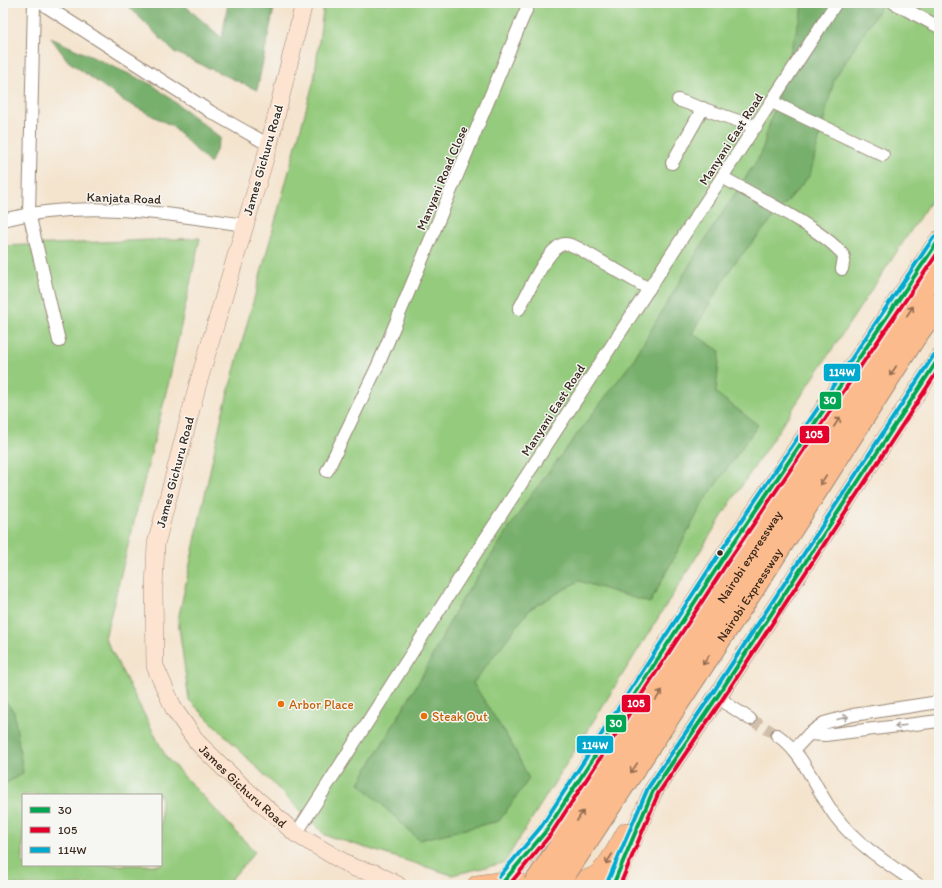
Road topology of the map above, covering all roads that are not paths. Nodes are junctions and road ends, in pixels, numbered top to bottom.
1 (34, 3) edge
2 (41, 3) edge
3 (304, 3) edge
4 (529, 3) edge
5 (836, 3) edge
6 (894, 3) edge
7 (939, 27) edge
8 (678, 100) dead end
9 (772, 102) junction
10 (703, 108) junction
11 (756, 127) junction
12 (269, 145) junction
13 (883, 155) dead end
14 (672, 163) dead end
15 (722, 177) junction
16 (29, 213) junction
17 (3, 220) edge
18 (244, 225) junction
19 (939, 240) edge
20 (939, 265) edge
21 (842, 269) dead end
22 (649, 289) junction
23 (939, 303) edge
24 (519, 309) dead end
25 (59, 341) dead end
26 (939, 358) edge
27 (327, 471) dead end
28 (719, 694) junction
29 (939, 702) edge
30 (750, 719) tunnel mouth
31 (939, 721) edge
32 (809, 734) junction
33 (777, 735) tunnel mouth
34 (794, 750) junction
35 (653, 791) junction
36 (546, 831) junction
37 (296, 834) junction
38 (354, 868) junction
39 (504, 881) junction
40 (369, 885) edge
41 (398, 885) edge
42 (477, 885) edge
43 (528, 885) edge
44 (534, 885) edge
45 (556, 885) edge
46 (613, 885) edge
47 (919, 885) edge

1 - 16 street
2 - 12 street
3 - 12 main road, James Gichuru Road
4 - 27 street, Manyani Road Close
5 - 9 street, Manyani East Road
6 - 7 street
8 - 10 street
9 - 11 street, Manyani East Road
9 - 13 street
10 - 11 street
10 - 14 street
11 - 15 street, Manyani East Road
12 - 18 main road, James Gichuru Road
15 - 21 street
15 - 22 street, Manyani East Road
16 - 17 street, Kanjata Road
16 - 18 street, Kanjata Road
16 - 25 street
18 - 37 main road, James Gichuru Road
19 - 36 main road
44 -> 20 highway, Nairobi expressway, bridge
22 - 24 street
22 - 37 street, Manyani East Road
23 -> 45 highway, Nairobi Expressway, bridge
26 - 28 main road
28 - 30 street
28 - 35 main road
32 -> 29 street
31 -> 32 street
32 - 34 street
33 - 34 street
34 - 47 street
35 -> 36 main road
35 - 46 main road
36 - 39 main road
37 - 38 main road, James Gichuru Road
38 - 40 main road
38 - 41 main road
39 - 42 main road
39 - 43 main road

